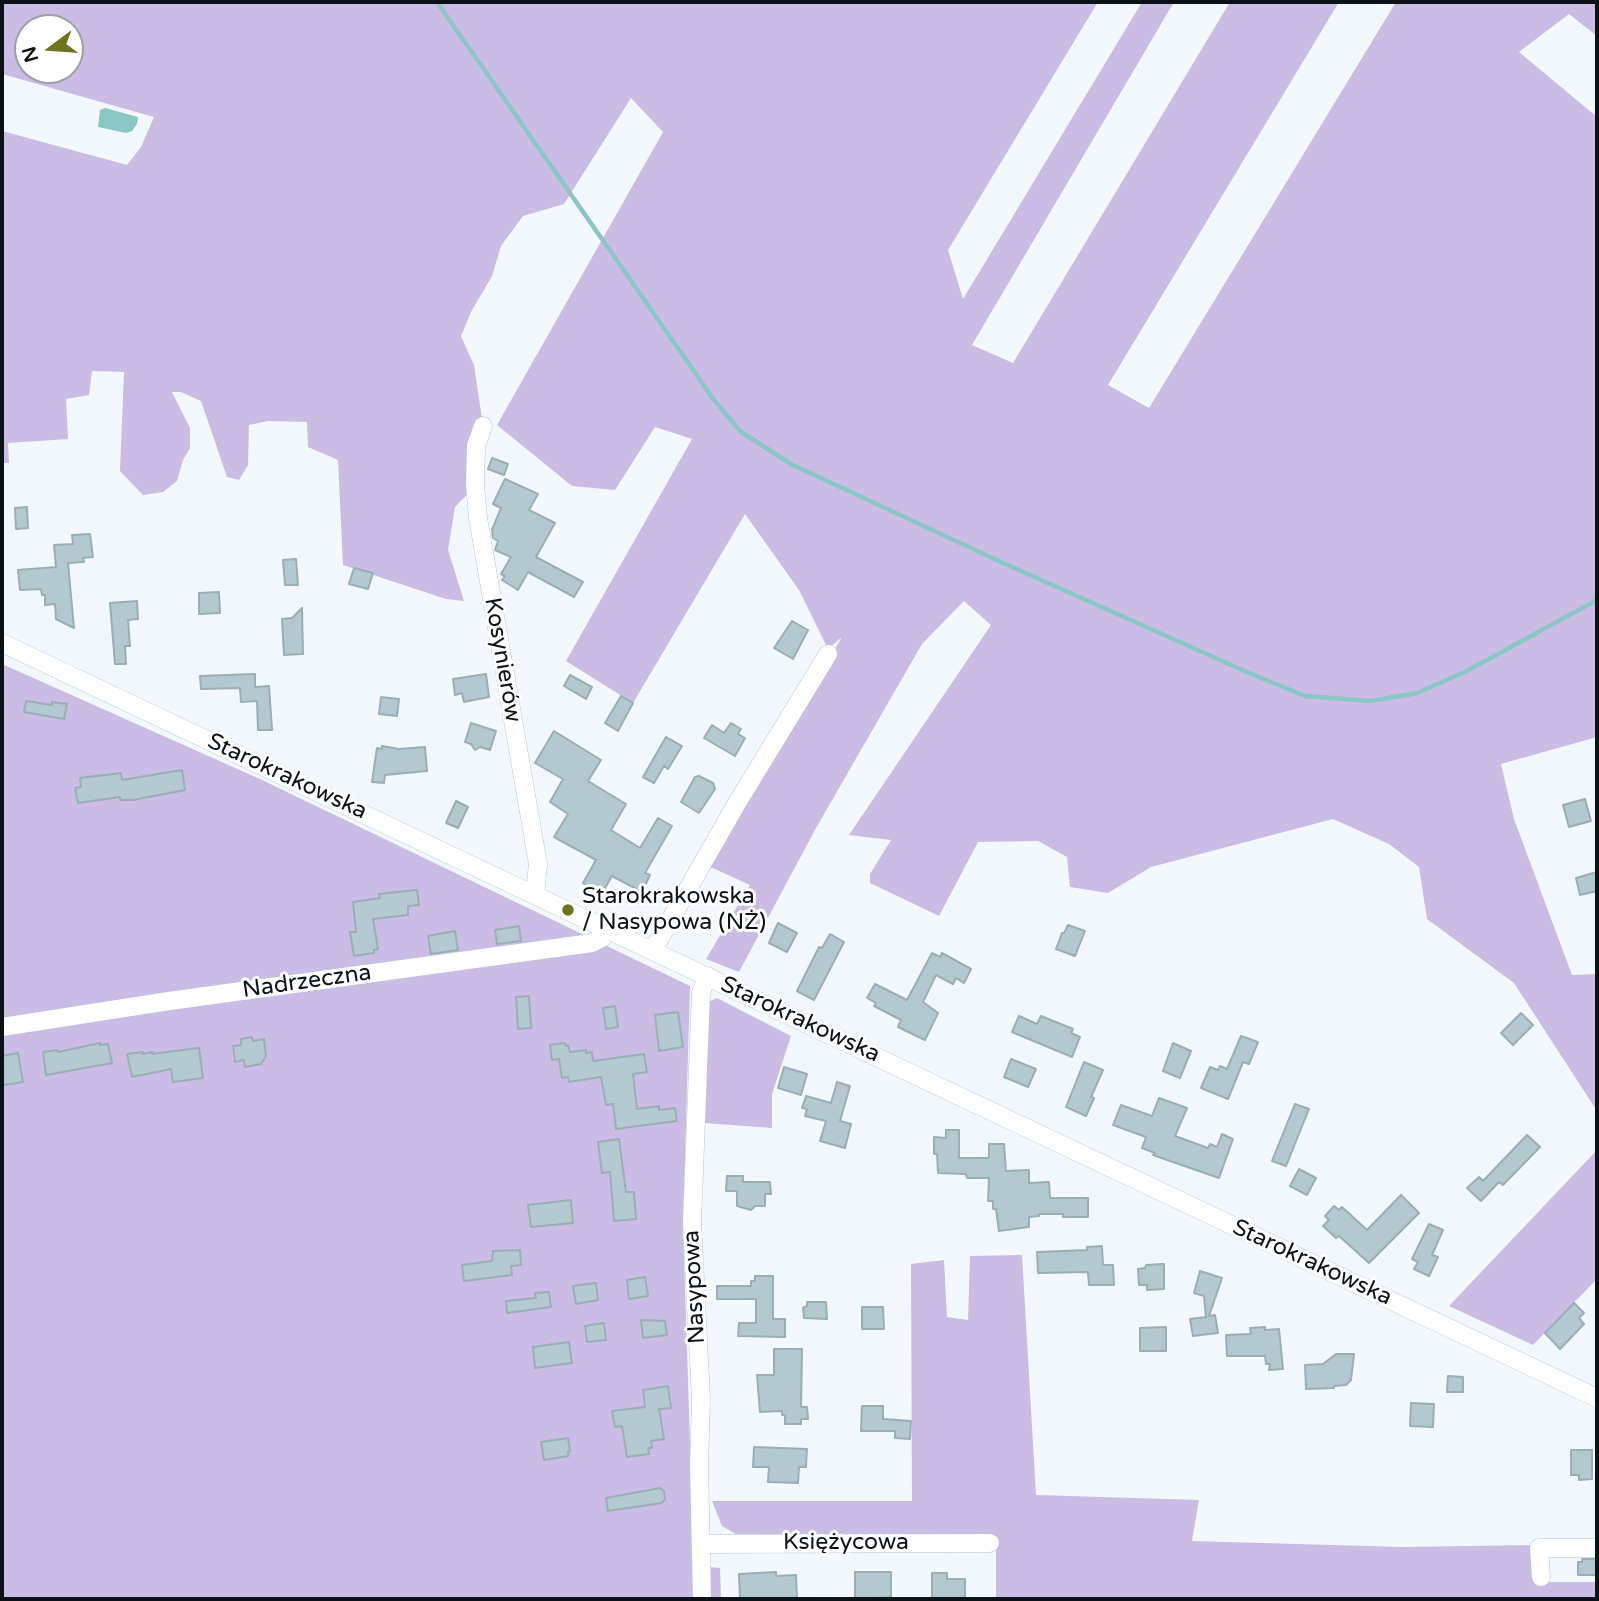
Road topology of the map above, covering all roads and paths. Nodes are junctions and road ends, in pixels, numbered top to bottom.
1 (483, 426) dead end
2 (2, 643) edge
3 (828, 654) dead end
4 (535, 894) junction
5 (607, 929) junction
6 (653, 950) junction
7 (707, 976) junction
8 (2, 1027) edge
9 (1597, 1398) edge
10 (990, 1543) dead end
11 (702, 1544) junction
12 (1597, 1548) edge
13 (1541, 1577) dead end
14 (702, 1599) edge

1 - 4 street, Kosynierów
2 - 4 street, Starokrakowska
3 - 6 street
4 - 5 street, Starokrakowska
5 - 6 street, Starokrakowska
5 - 8 street, Nadrzeczna
6 - 7 street, Starokrakowska
7 - 9 street, Starokrakowska
7 - 11 street, Nasypowa
10 - 11 street, Księżycowa
11 - 14 street, Nasypowa
12 - 13 street

